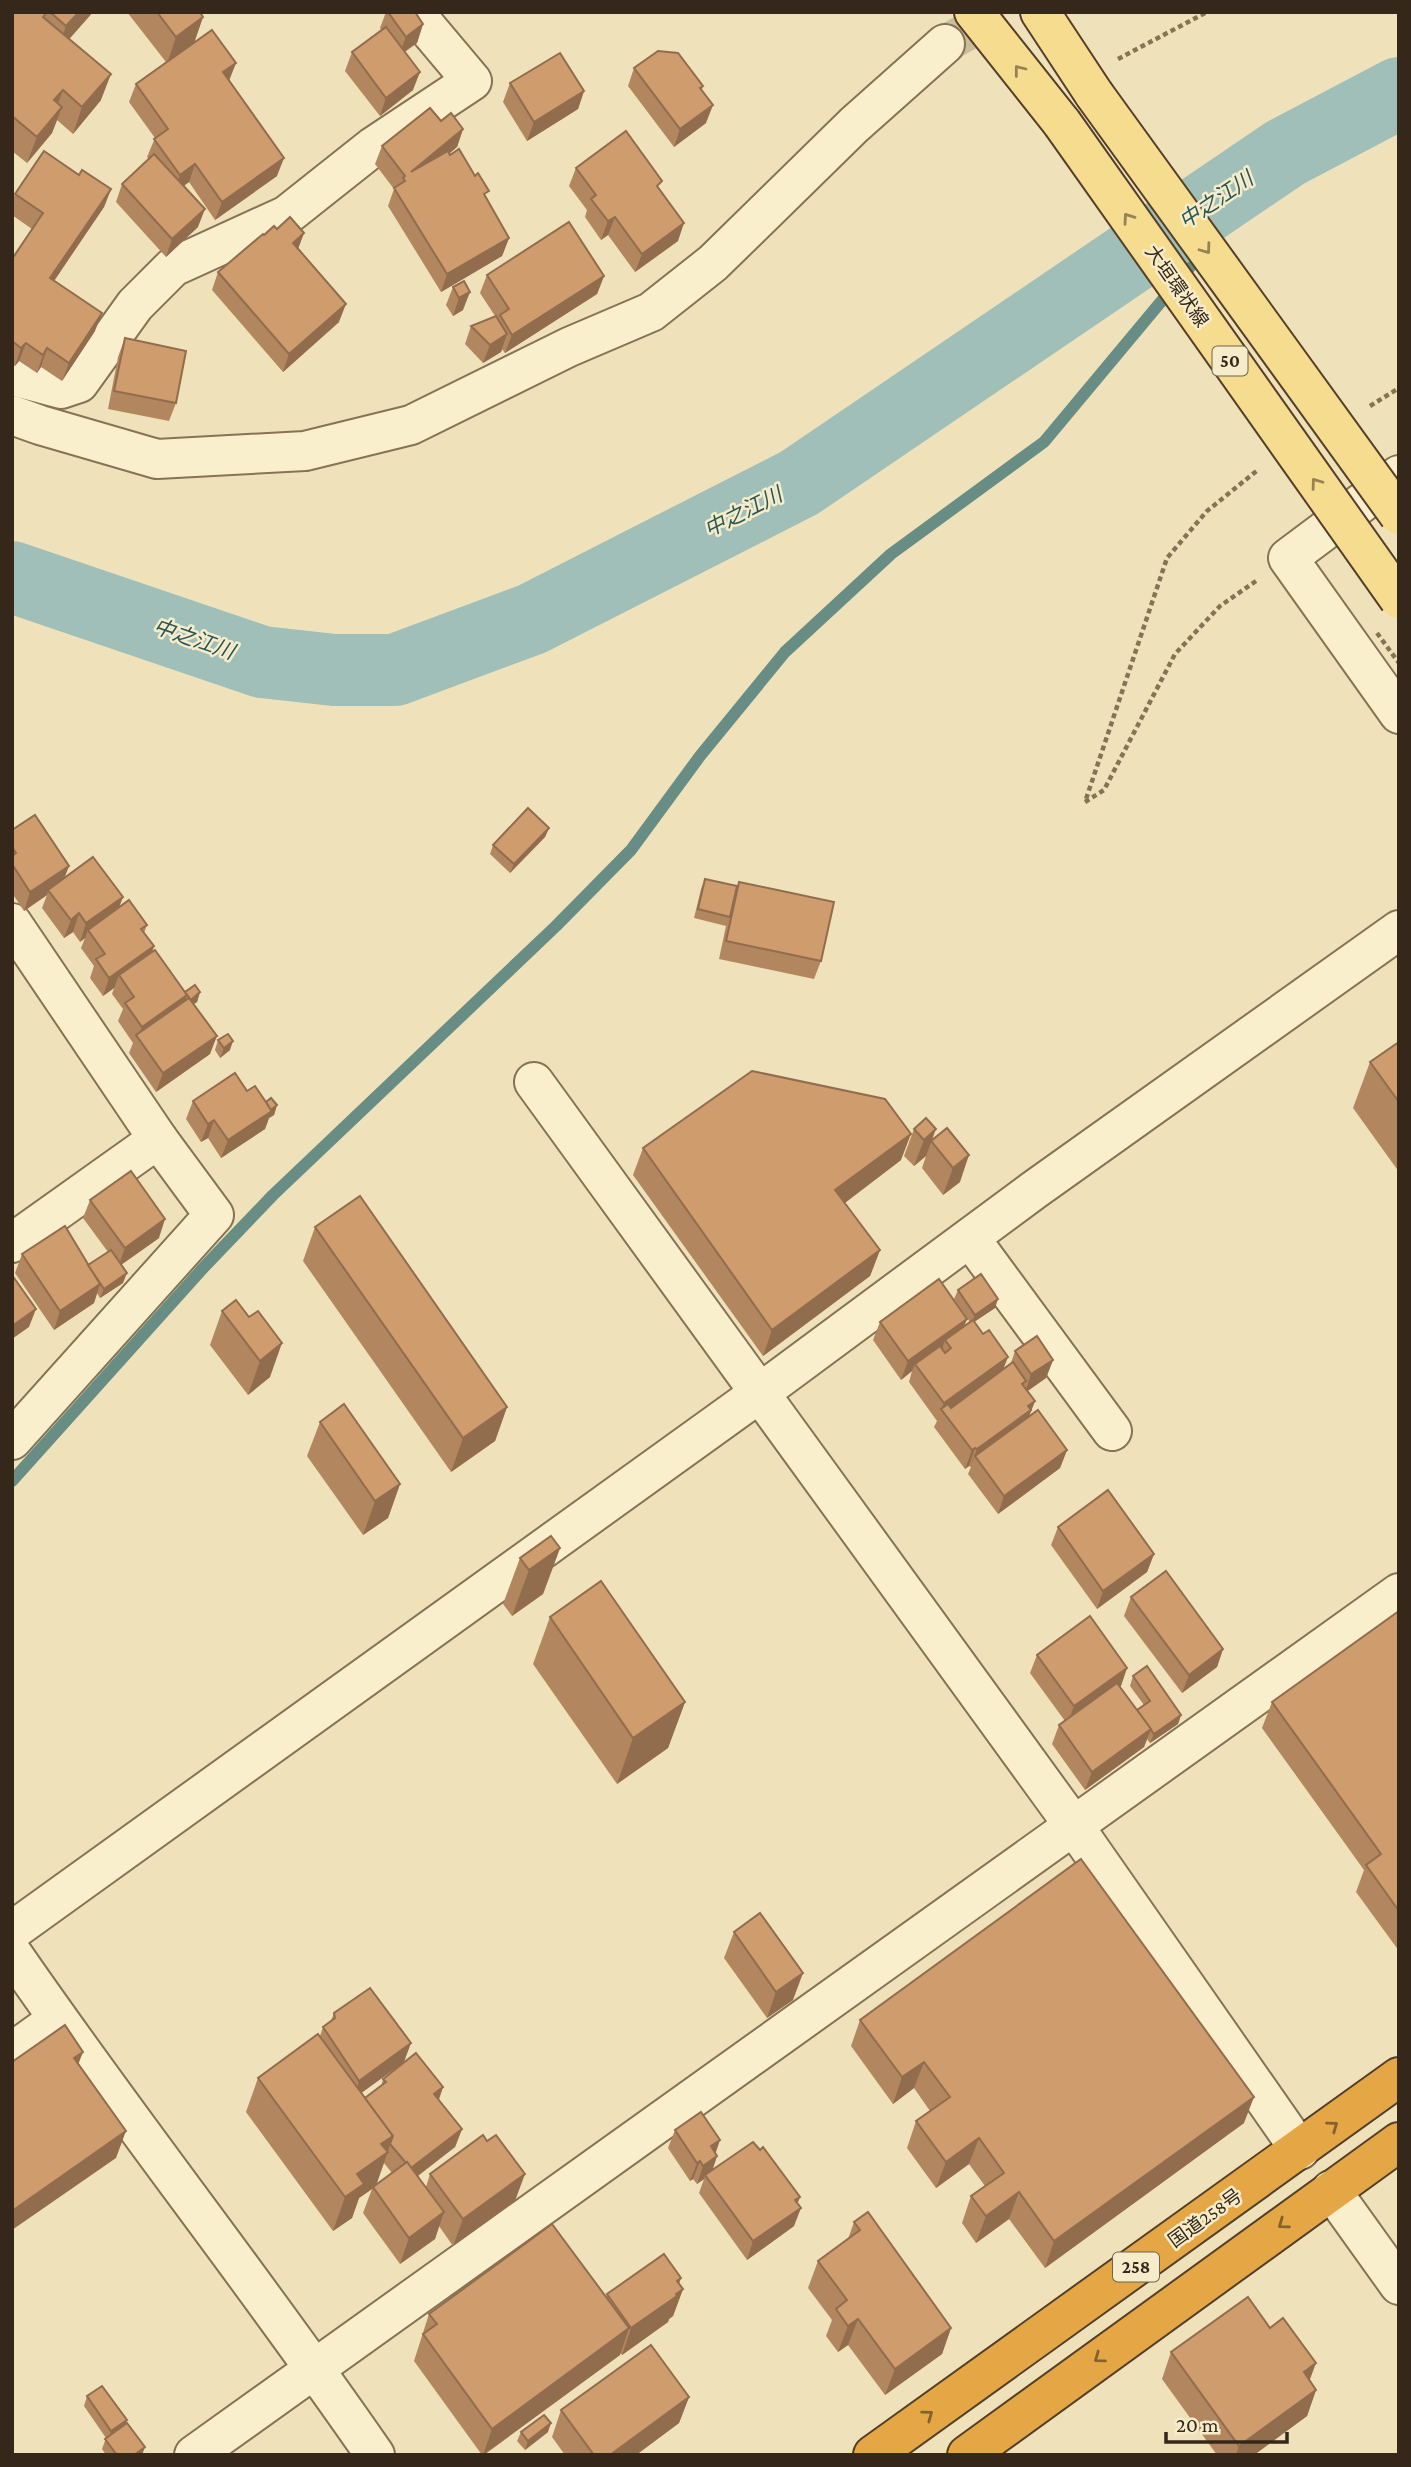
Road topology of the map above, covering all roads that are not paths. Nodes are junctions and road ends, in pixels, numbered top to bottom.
1 (414, 12) edge
2 (974, 12) edge
3 (1040, 12) edge
4 (945, 44) tunnel mouth
5 (12, 376) edge
6 (12, 415) edge
7 (1399, 475) edge
8 (1399, 515) edge
9 (1399, 599) edge
10 (1399, 714) edge
11 (12, 923) edge
12 (1399, 930) edge
13 (534, 1082) dead end
14 (158, 1139) junction
15 (970, 1238) junction
16 (12, 1243) edge
17 (761, 1392) junction
18 (1112, 1431) dead end
19 (12, 1440) edge
20 (1399, 1593) edge
21 (1074, 1826) junction
22 (12, 1931) edge
23 (12, 1953) edge
24 (58, 2019) junction
25 (12, 2052) edge
26 (1399, 2077) edge
27 (1399, 2142) edge
28 (1300, 2150) junction
29 (1331, 2190) junction
30 (1399, 2285) edge
31 (315, 2368) junction
32 (194, 2455) edge
33 (375, 2455) edge
34 (873, 2455) edge
35 (967, 2455) edge

1 - 5 street
9 -> 2 main road, 大垣環状線 / 50, bridge
3 -> 8 main road, 50, bridge
4 - 6 street
7 - 10 street
11 - 14 street
12 - 15 street
13 - 17 street
14 - 16 street
14 - 19 street
15 - 17 street
15 - 18 street
17 - 21 street
17 - 22 street
20 - 21 street
21 - 28 street
21 - 31 street
23 - 24 street
24 - 25 street
24 - 31 street
28 -> 26 highway, 国道258号 / 258
27 - 29 highway, 258
34 -> 28 highway, 国道258号 / 258
29 - 30 street
29 -> 35 highway, 258
31 - 32 street
31 - 33 street

